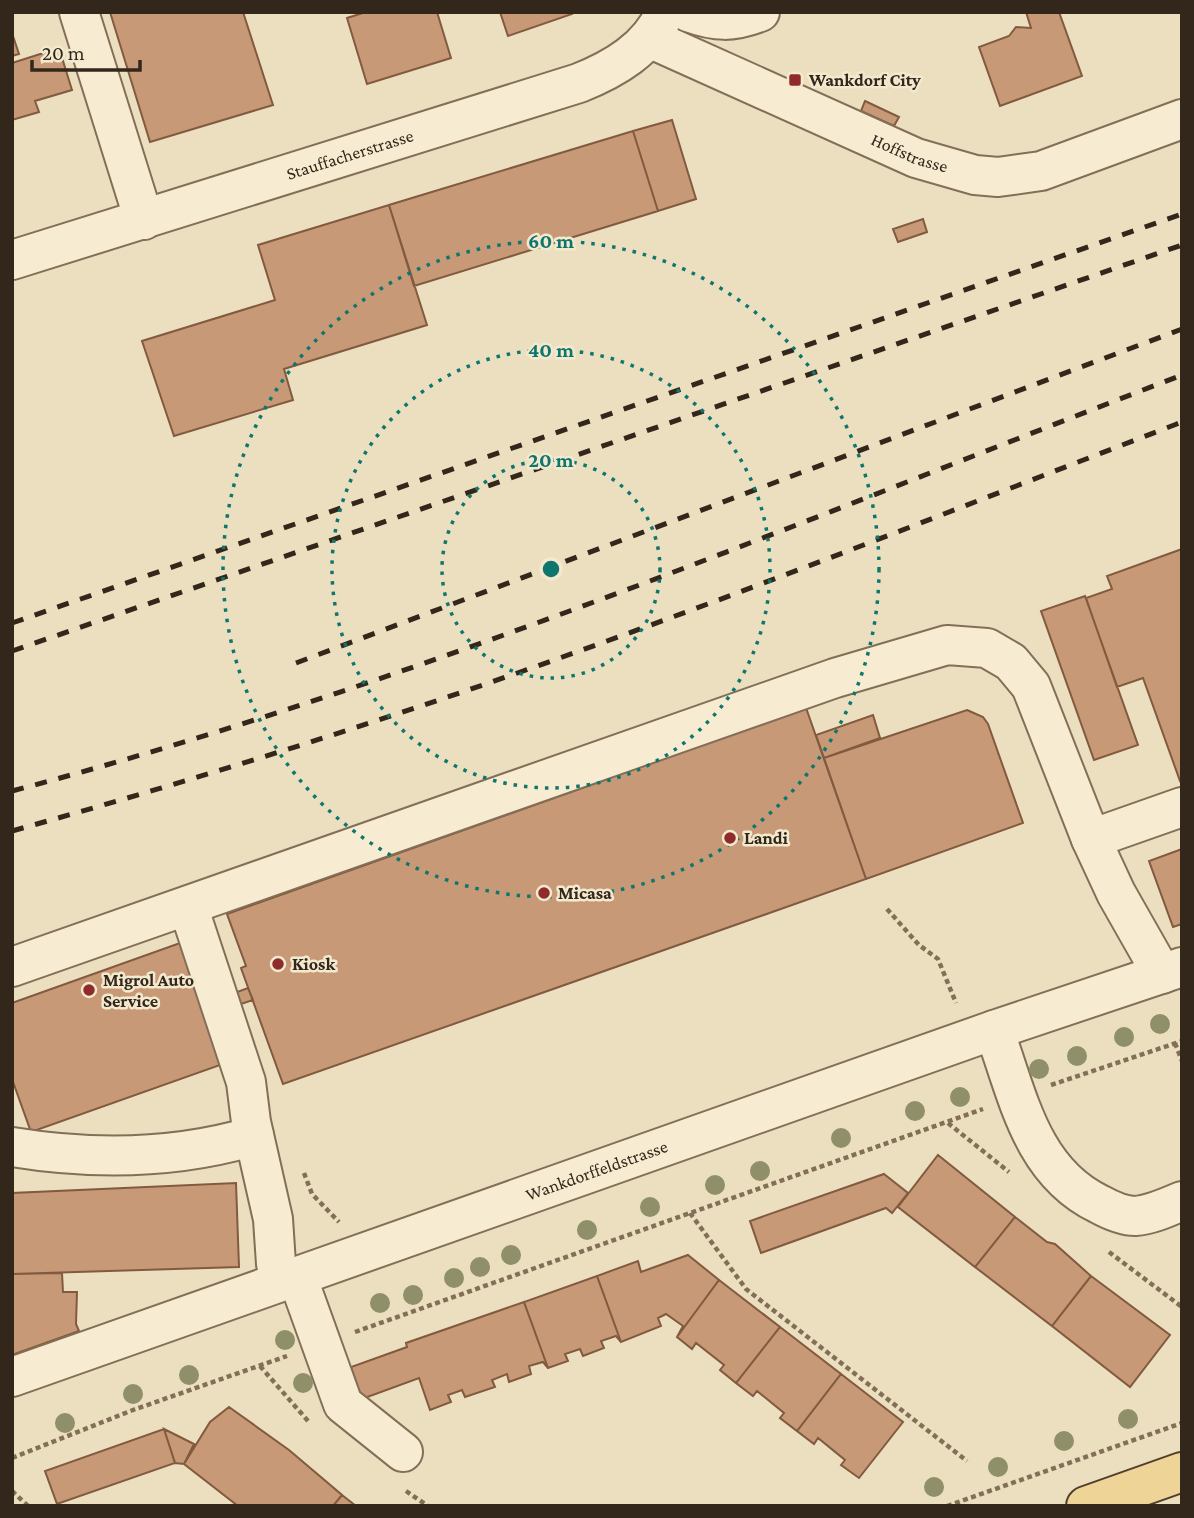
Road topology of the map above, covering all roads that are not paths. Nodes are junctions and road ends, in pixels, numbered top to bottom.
1 (79, 12) edge
2 (688, 12) edge
3 (760, 12) edge
4 (657, 25) edge
5 (1182, 119) edge
6 (144, 220) junction
7 (12, 260) edge
8 (1182, 807) edge
9 (1091, 839) junction
10 (188, 906) junction
11 (12, 967) edge
12 (1172, 971) edge
13 (982, 1034) junction
14 (254, 1136) junction
15 (12, 1147) edge
16 (1182, 1201) edge
17 (290, 1279) junction
18 (12, 1377) edge
19 (403, 1452) dead end
20 (1182, 1472) edge
21 (1086, 1506) edge

1 - 6 street
2 - 3 street
4 - 5 street, Hoffstrasse
4 - 6 street, Stauffacherstrasse
6 - 7 street, Stauffacherstrasse
8 - 9 street
9 - 10 street
9 - 12 street
10 - 11 street
10 - 14 street
12 - 13 street, Wankdorffeldstrasse
13 - 16 street
13 - 17 street, Wankdorffeldstrasse
14 - 15 street
14 - 17 street
17 - 18 street, Wankdorffeldstrasse
17 - 19 street
20 - 21 main road

